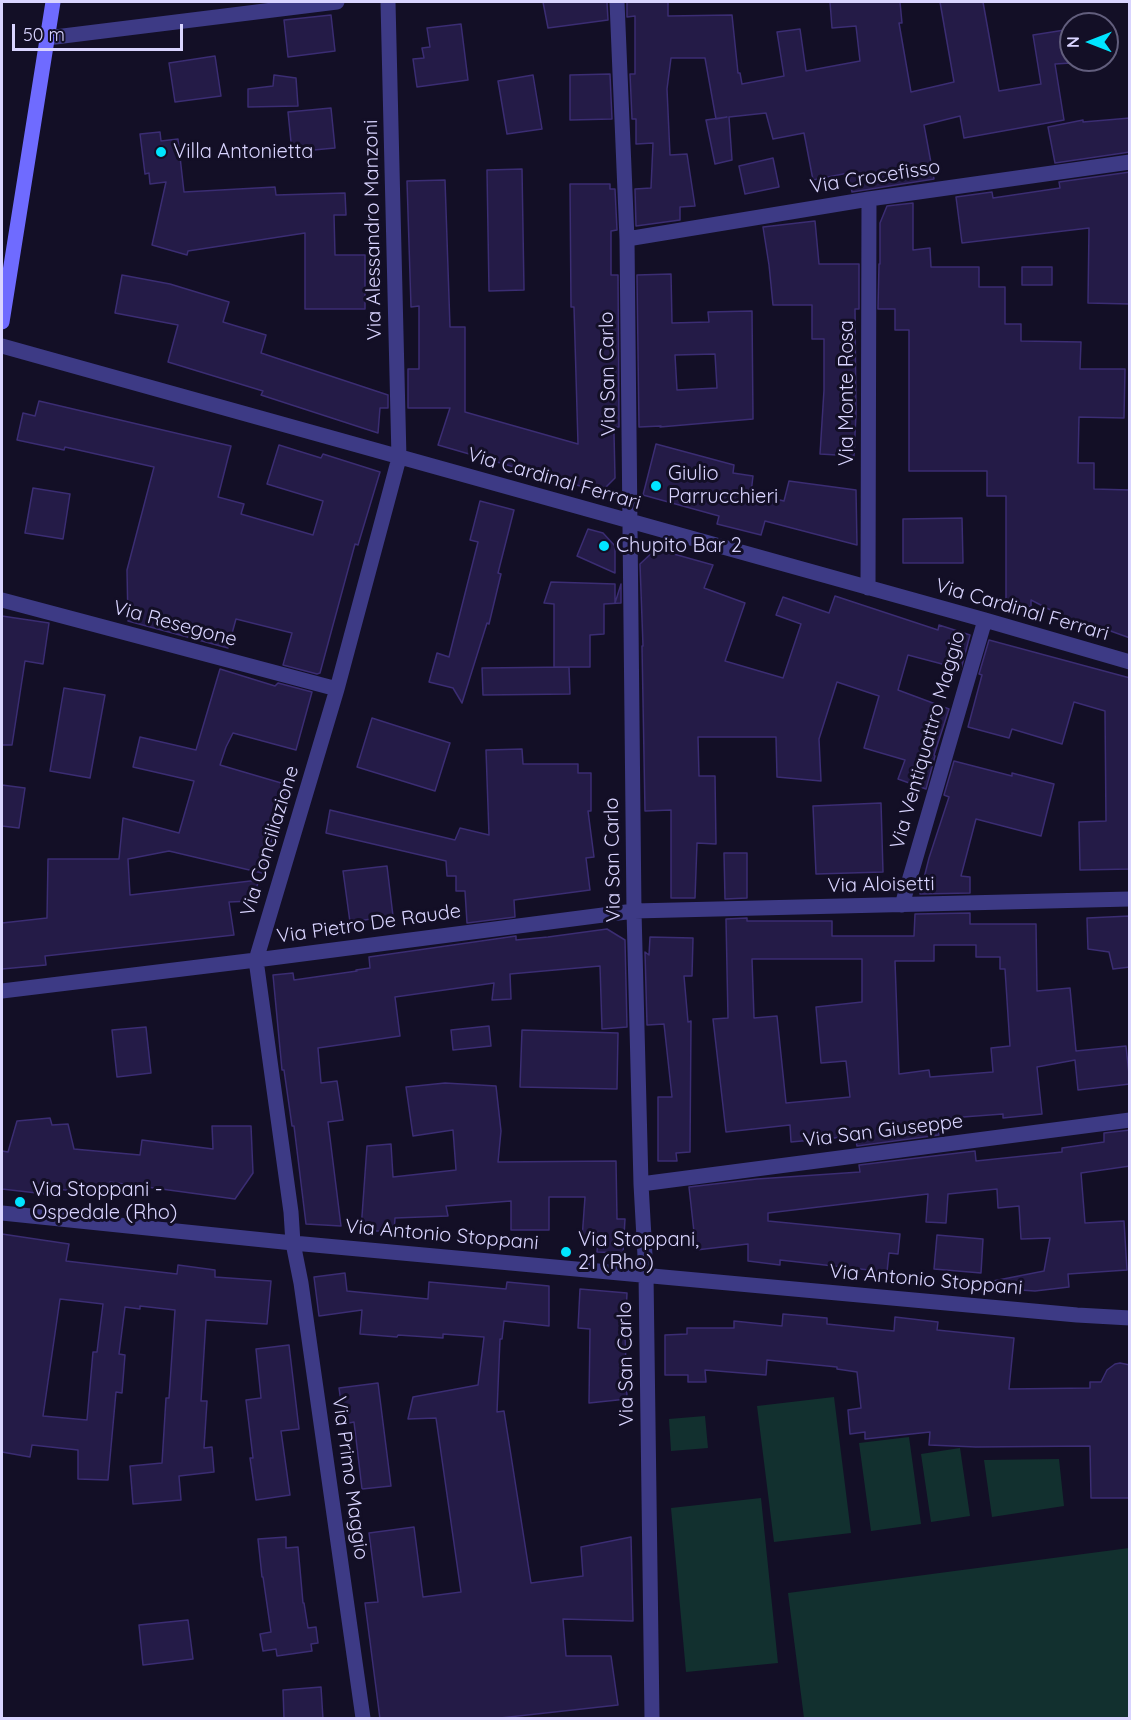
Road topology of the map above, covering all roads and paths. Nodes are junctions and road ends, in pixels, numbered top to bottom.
1 (53, 2) edge
2 (337, 2) edge
3 (388, 2) edge
4 (617, 2) edge
5 (47, 38) junction
6 (1130, 162) edge
7 (868, 199) junction
8 (627, 239) junction
9 (2, 322) edge
10 (2, 346) edge
11 (399, 458) junction
12 (630, 522) junction
13 (868, 588) junction
14 (2, 600) edge
15 (985, 620) junction
16 (1130, 662) edge
17 (337, 689) junction
18 (1130, 899) edge
19 (902, 905) junction
20 (634, 911) junction
21 (256, 960) junction
22 (2, 991) edge
23 (1130, 1120) edge
24 (641, 1184) junction
25 (2, 1213) edge
26 (293, 1243) junction
27 (645, 1274) junction
28 (1130, 1318) edge
29 (363, 1719) edge
30 (652, 1719) edge

1 - 5 main road
2 - 5 street
3 - 11 street, Via Alessandro Manzoni
4 - 8 street, Via San Carlo
5 - 9 main road
6 - 7 street, Via Crocefisso
7 - 8 street, Via Crocefisso
7 - 13 street, Via Monte Rosa
8 - 12 street, Via San Carlo
10 - 11 street, Via Cardinal Ferrari
11 - 12 street, Via Cardinal Ferrari
11 - 17 street, Via Conciliazione
12 - 13 street, Via Cardinal Ferrari
12 - 20 street, Via San Carlo
13 - 15 street, Via Cardinal Ferrari
14 - 17 street, Via Resegone
15 - 16 street, Via Cardinal Ferrari
15 - 19 street, Via Ventiquattro Maggio
17 - 21 street, Via Conciliazione
18 - 19 street, Via Aloisetti
19 - 20 street, Via Aloisetti
20 - 21 street, Via Pietro De Raude
20 - 24 street, Via San Carlo
21 - 22 street, Via Pietro De Raude
21 - 26 street, Via Conciliazione
23 - 24 street, Via San Giuseppe
24 - 27 street, Via San Carlo
25 - 26 street, Via Antonio Stoppani
26 - 27 street, Via Antonio Stoppani
26 - 29 street, Via Primo Maggio
27 - 28 street, Via Antonio Stoppani
27 - 30 street, Via San Carlo

